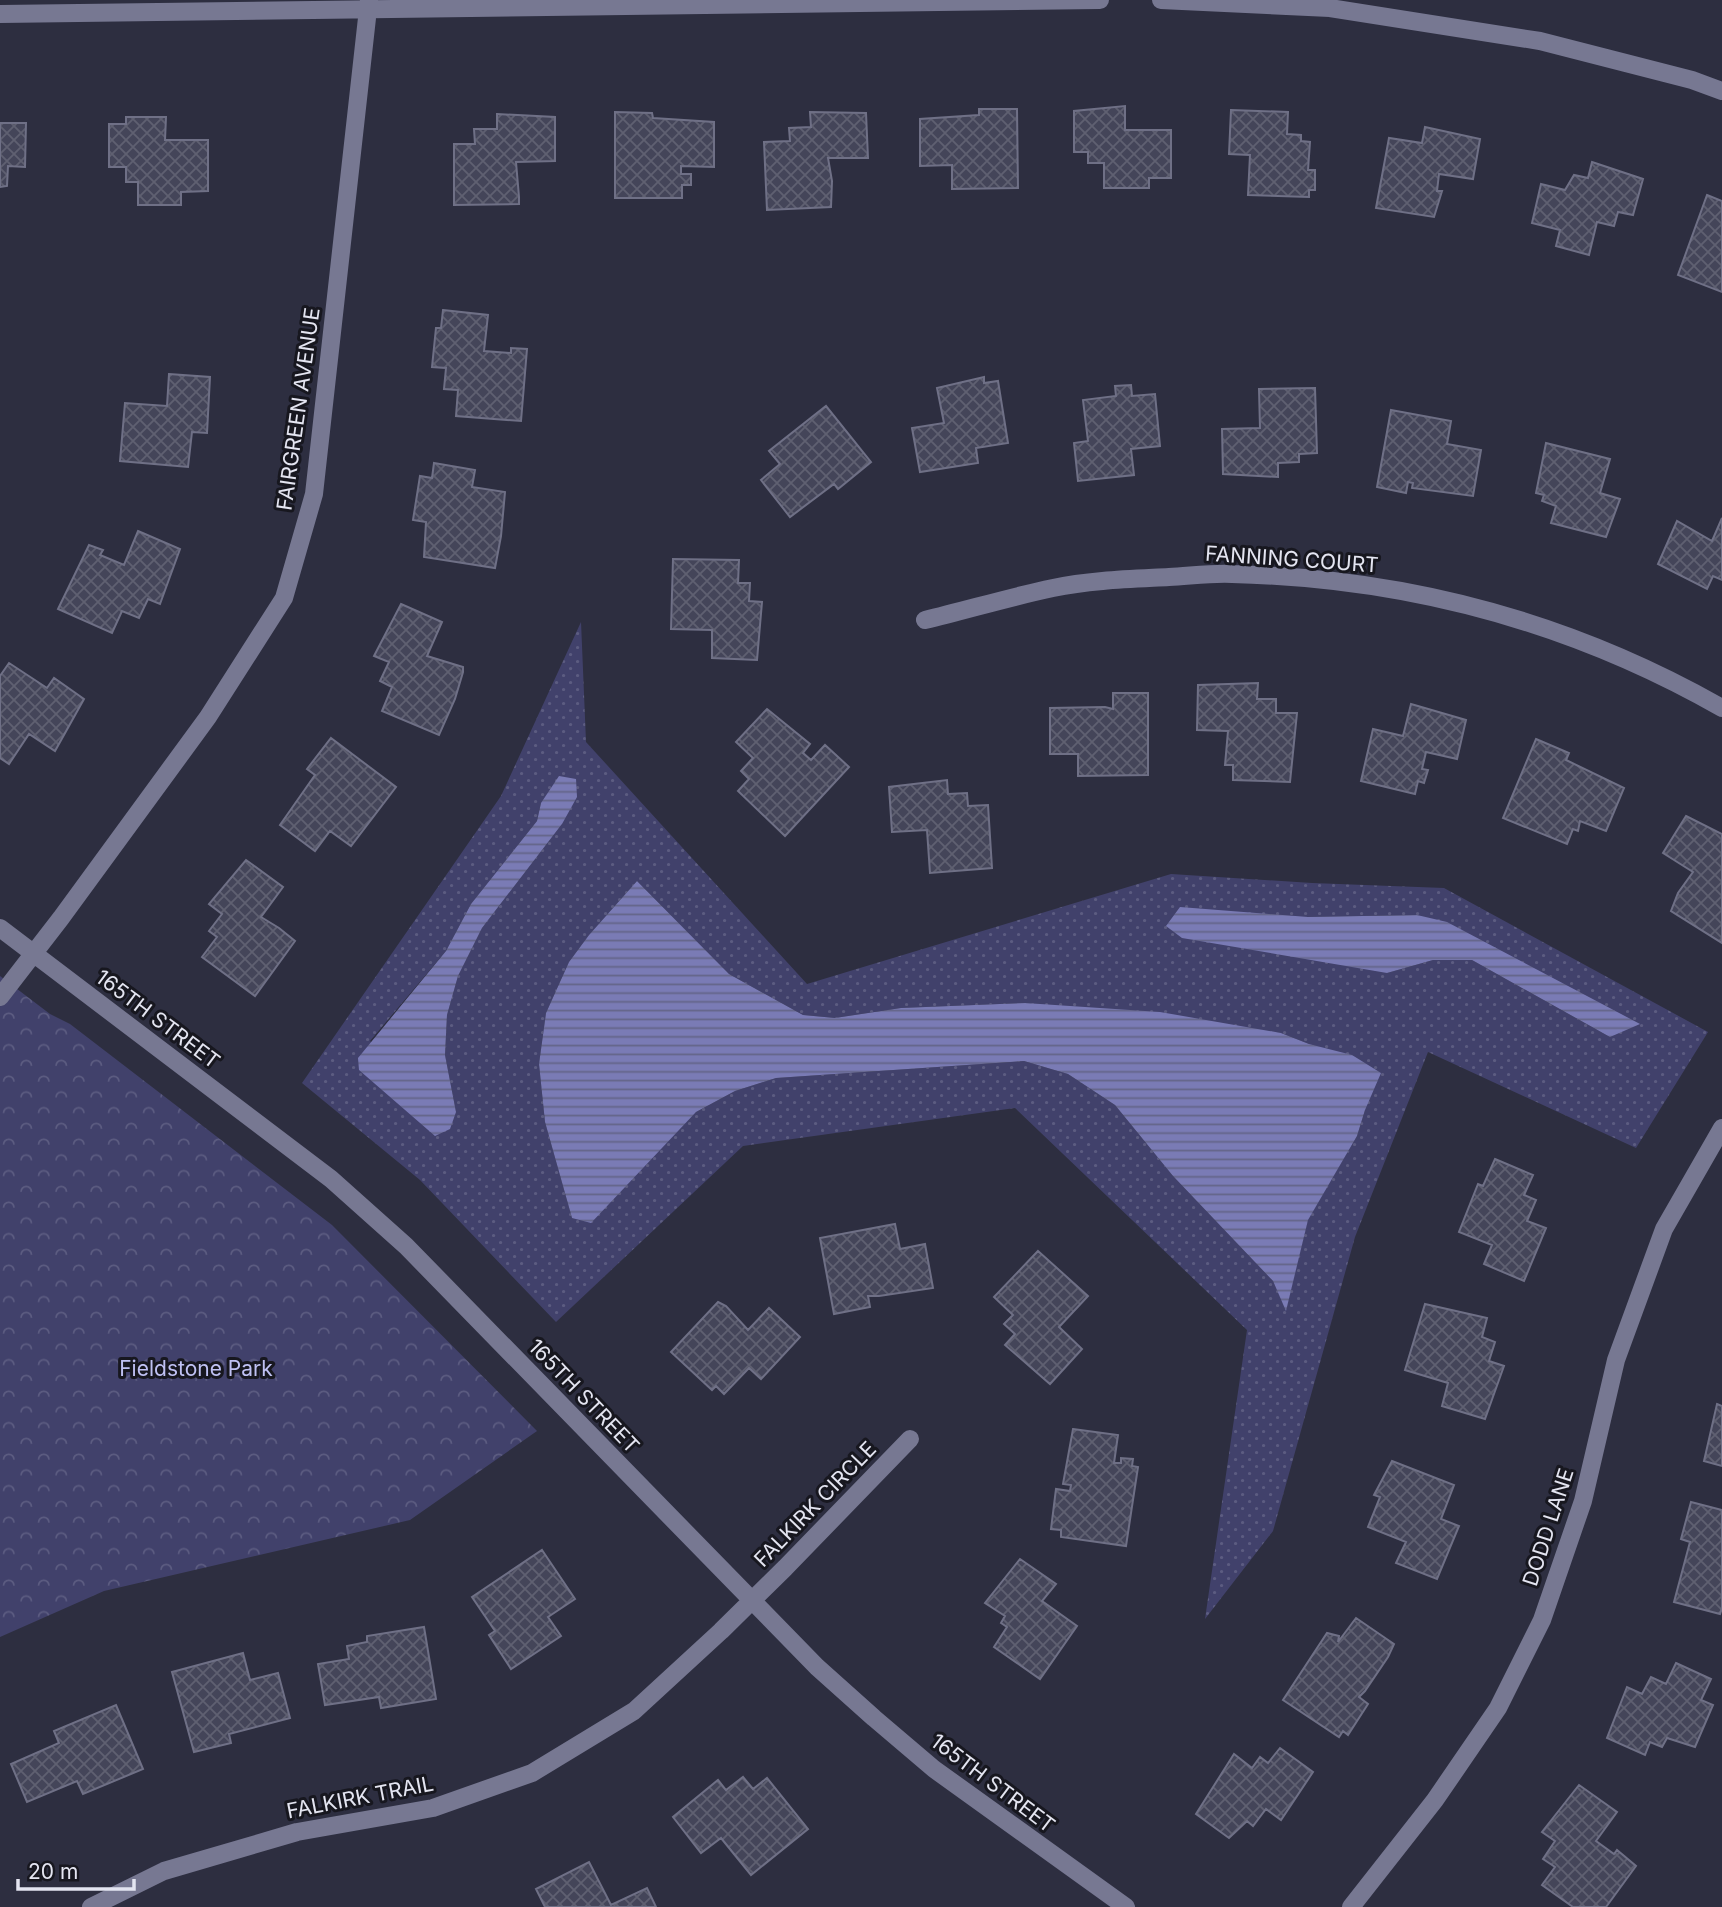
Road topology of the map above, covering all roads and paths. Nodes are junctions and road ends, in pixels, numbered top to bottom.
1 (1100, 0) edge
2 (1161, 0) edge
3 (369, 4) edge
4 (0, 14) edge
5 (1722, 91) edge
6 (925, 620) dead end
7 (1722, 709) edge
8 (0, 928) edge
9 (33, 953) junction
10 (0, 998) edge
11 (1722, 1128) edge
12 (910, 1439) dead end
13 (752, 1600) junction
14 (92, 1907) edge
15 (1126, 1907) edge
16 (1351, 1907) edge

1 - 3 street
2 - 5 street
3 - 4 street
3 - 9 street, FAIRGREEN AVENUE
6 - 7 street, FANNING COURT
8 - 9 street, 165TH STREET
9 - 10 street, FAIRGREEN AVENUE
9 - 13 street, 165TH STREET
11 - 16 street, DODD LANE
12 - 13 street, FALKIRK CIRCLE
13 - 14 street, FALKIRK TRAIL
13 - 15 street, 165TH STREET

